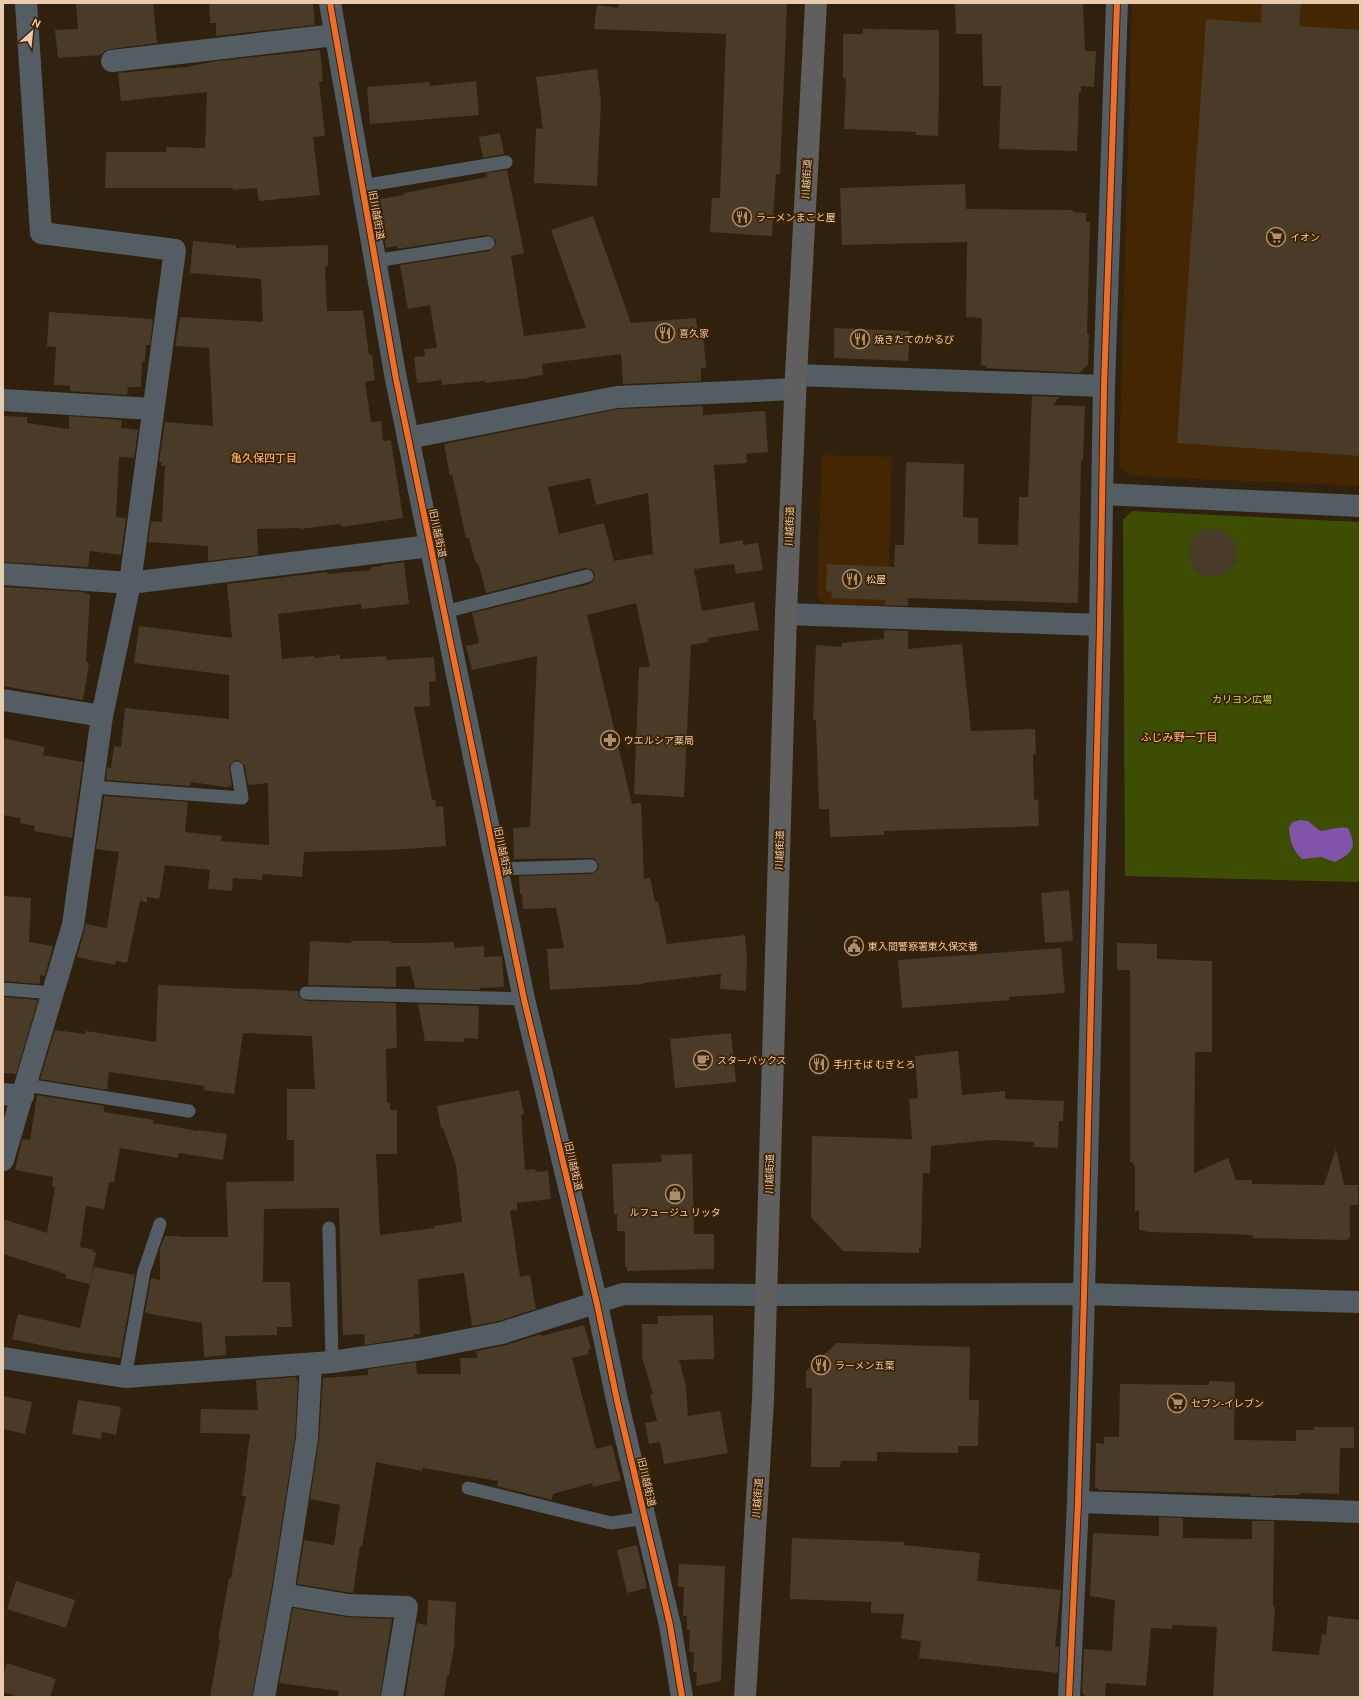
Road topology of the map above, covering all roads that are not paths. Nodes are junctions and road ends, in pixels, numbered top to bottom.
1 (26, 3) edge
2 (330, 3) edge
3 (816, 3) edge
4 (1117, 3) edge
5 (335, 35) junction
6 (112, 61) dead end
7 (506, 162) dead end
8 (362, 186) junction
9 (488, 243) dead end
10 (375, 261) junction
11 (796, 382) junction
12 (1104, 386) junction
13 (3, 400) edge
14 (154, 409) junction
15 (408, 438) junction
16 (1102, 494) junction
17 (1360, 506) edge
18 (430, 546) junction
19 (3, 574) edge
20 (587, 576) dead end
21 (130, 583) junction
22 (444, 612) junction
23 (786, 614) junction
24 (1100, 625) junction
25 (3, 700) edge
26 (102, 716) junction
27 (237, 768) dead end
28 (92, 787) junction
29 (591, 866) dead end
30 (497, 869) junction
31 (3, 989) edge
32 (53, 993) junction
33 (306, 993) dead end
34 (524, 998) junction
35 (17, 1091) edge
36 (189, 1111) dead end
37 (3, 1160) edge
38 (160, 1224) dead end
39 (329, 1228) dead end
40 (1084, 1294) junction
41 (766, 1295) junction
42 (1360, 1302) edge
43 (597, 1304) junction
44 (3, 1358) edge
45 (322, 1363) junction
46 (125, 1377) junction
47 (468, 1488) dead end
48 (1078, 1502) junction
49 (1360, 1512) edge
50 (645, 1518) junction
51 (283, 1594) junction
52 (264, 1697) edge
53 (392, 1697) edge
54 (682, 1697) edge
55 (745, 1697) edge
56 (1069, 1697) edge

1 - 14 street
2 - 5 street, 旧川越街道
3 - 11 highway, 川越街道
4 - 12 street
5 - 6 street
5 - 8 street, 旧川越街道
7 - 8 lane
8 - 10 street, 旧川越街道
9 - 10 lane
10 - 15 street, 旧川越街道
11 - 12 street
11 - 15 street
11 - 23 highway, 川越街道
12 - 16 street
13 - 14 street
14 - 21 street
15 - 18 street, 旧川越街道
16 - 17 street
16 - 24 street
18 - 21 street
18 - 22 street, 旧川越街道
19 - 21 street
20 - 22 lane
21 - 26 street
22 - 30 street, 旧川越街道
23 - 24 street
23 - 41 highway, 川越街道
24 - 40 street
25 - 26 street
26 - 28 street
27 - 28 lane
28 - 32 street
29 - 30 lane
30 - 34 street, 旧川越街道
31 - 32 lane
32 - 35 street
33 - 34 lane
34 - 43 street, 旧川越街道
35 - 36 lane
35 - 37 street
38 - 46 lane
39 - 45 lane
40 - 41 street
40 - 42 street
40 - 48 street
41 - 43 street
41 - 55 highway, 川越街道
43 - 45 street
43 - 50 street, 旧川越街道
44 - 46 street
45 - 46 street
45 - 51 street
47 - 50 lane
48 - 49 street
48 - 56 street
50 - 54 street, 旧川越街道
51 - 52 street
51 - 53 street

